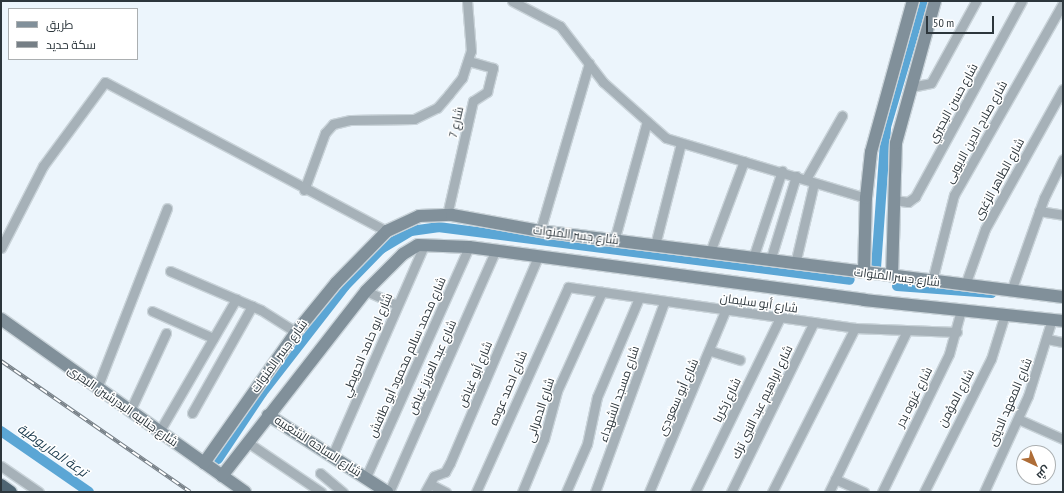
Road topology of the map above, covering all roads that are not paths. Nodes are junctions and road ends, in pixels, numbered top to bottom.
1 (467, 1) edge
2 (512, 1) edge
3 (913, 1) edge
4 (935, 1) edge
5 (976, 1) edge
6 (1022, 1) edge
7 (1063, 3) edge
8 (469, 61) junction
9 (589, 62) junction
10 (911, 87) junction
11 (1063, 89) edge
12 (842, 116) dead end
13 (647, 121) junction
14 (681, 143) junction
15 (1063, 159) edge
16 (744, 161) junction
17 (782, 171) junction
18 (796, 176) junction
19 (810, 181) junction
20 (304, 190) junction
21 (866, 198) junction
22 (895, 200) junction
23 (167, 208) dead end
24 (1039, 211) junction
25 (447, 215) junction
26 (1063, 215) edge
27 (387, 231) junction
28 (540, 231) junction
29 (614, 241) junction
30 (424, 245) junction
31 (655, 245) junction
32 (469, 247) junction
33 (1, 248) edge
34 (495, 252) junction
35 (710, 252) junction
36 (538, 257) junction
37 (753, 258) junction
38 (770, 261) junction
39 (795, 264) junction
40 (170, 271) dead end
41 (864, 272) junction
42 (892, 276) junction
43 (932, 281) junction
44 (965, 285) junction
45 (366, 291) junction
46 (1011, 291) junction
47 (602, 292) junction
48 (563, 293) joint
49 (1063, 297) edge
50 (639, 298) junction
51 (236, 299) junction
52 (664, 302) junction
53 (397, 305) junction
54 (252, 306) junction
55 (726, 310) junction
56 (961, 310) junction
57 (152, 311) dead end
58 (1005, 314) junction
59 (780, 318) junction
60 (1, 319) edge
61 (1057, 320) edge
62 (814, 322) junction
63 (855, 328) junction
64 (907, 331) junction
65 (296, 332) junction
66 (957, 332) junction
67 (166, 333) dead end
68 (213, 338) junction
69 (1047, 339) junction
70 (1063, 342) edge
71 (710, 351) junction
72 (740, 360) dead end
73 (97, 388) junction
74 (130, 411) junction
75 (192, 412) dead end
76 (268, 415) junction
77 (1018, 419) junction
78 (159, 432) junction
79 (1063, 439) edge
80 (247, 442) junction
81 (332, 456) junction
82 (204, 463) junction
83 (1, 466) edge
84 (320, 473) dead end
85 (222, 476) junction
86 (366, 477) junction
87 (835, 479) junction
88 (1, 485) edge
89 (427, 488) edge
90 (11, 492) edge
91 (39, 492) edge
92 (245, 492) edge
93 (320, 492) edge
94 (343, 492) edge
95 (388, 492) edge
96 (446, 492) edge
97 (476, 492) edge
98 (522, 492) edge
99 (566, 492) edge
100 (595, 492) edge
101 (649, 492) edge
102 (695, 492) edge
103 (731, 492) edge
104 (772, 492) edge
105 (829, 492) edge
106 (864, 492) edge
107 (882, 492) edge
108 (924, 492) edge
109 (984, 492) edge

1 - 8 street
2 - 9 street
3 - 21 street
4 - 10 street
5 - 10 street
6 - 22 street, شارع حسن البحيري
7 - 43 street, شارع صلاح الدين الايوبى
8 - 20 street
8 - 25 street, شارع 7
9 - 13 street
9 - 28 street
10 - 22 street
11 - 44 street, شارع الطاهر الزغبى
12 - 19 street
13 - 14 street
13 - 29 street
14 - 16 street
14 - 31 street
15 - 24 street
16 - 17 street
16 - 35 street
17 - 18 street
17 - 37 street
18 - 19 street
18 - 38 street
19 - 21 street
19 - 39 street
20 - 27 street
20 - 33 street
21 - 41 street
22 - 42 street
23 - 73 street
24 - 26 street
24 - 46 street
25 - 27 street, شارع جسر المنوات
25 - 28 street, شارع جسر المنوات
27 - 65 street, شارع جسر المنوات
28 - 29 street, شارع جسر المنوات
29 - 31 street, شارع جسر المنوات
30 - 32 street
30 - 45 street
30 - 53 street, شارع ابو حامد الحويطي
31 - 35 street, شارع جسر المنوات
32 - 34 street
32 - 86 street, شارع محمد سالم محمود أبو طافش
34 - 36 street
34 - 95 street, شارع عبد العزيز غياض
35 - 37 street, شارع جسر المنوات
36 - 56 street
36 - 89 street, شارع أبو غياض
37 - 38 street, شارع جسر المنوات
38 - 39 street, شارع جسر المنوات
39 - 41 street, شارع جسر المنوات
40 - 51 street
41 - 42 street, شارع جسر المنوات
42 - 43 street, شارع جسر المنوات
43 - 44 street, شارع جسر المنوات
44 - 46 street, شارع جسر المنوات
45 - 53 street
45 - 76 street
46 - 49 street, شارع جسر المنوات
47 - 48 street, شارع أبو سليمان
47 - 50 street, شارع أبو سليمان
47 - 98 street, شارع الدمرانى
48 - 97 street, شارع احمد عوده
50 - 52 street, شارع أبو سليمان
50 - 99 street
51 - 54 street
51 - 68 street
52 - 55 street, شارع أبو سليمان
52 - 100 street, شارع مسجد الشهداء
53 - 81 street, شارع ابو حامد الحويطي
54 - 65 street
54 - 75 street
55 - 59 street, شارع أبو سليمان
55 - 71 street, شارع أبو سعودى
56 - 58 street
56 - 66 street, شارع غزوه بدر
57 - 68 street
58 - 61 street
58 - 108 street, شارع المؤمن
59 - 62 street, شارع أبو سليمان
59 - 102 street, شارع زكريا
60 - 73 street, شارع جنابيه البدرشين البحرى
61 - 69 street, شارع المعهد الدينى
62 - 63 street, شارع أبو سليمان
62 - 103 street, شارع ابراهيم عبد النبى ترك
63 - 64 street, شارع أبو سليمان
63 - 104 street
64 - 66 street, شارع أبو سليمان
64 - 87 street
65 - 82 street, شارع جسر المنوات
66 - 107 street, شارع غزوه بدر
67 - 74 street
68 - 78 street
69 - 70 street
69 - 77 street, شارع المعهد الدينى
71 - 72 street
71 - 101 street, شارع أبو سعودى
73 - 74 street, شارع جنابيه البدرشين البحرى
74 - 78 street, شارع جنابيه البدرشين البحرى
76 - 80 street
76 - 81 street, شارع الساحه الشعبيه
77 - 79 street
77 - 109 street, شارع المعهد الدينى
78 - 82 street, شارع جنابيه البدرشين البحرى
80 - 85 street
80 - 93 street
81 - 86 street, شارع الساحه الشعبيه
82 - 85 street, شارع جنابيه البدرشين البحرى
83 - 91 street
84 - 94 street
85 - 92 street, شارع جنابيه البدرشين البحرى
86 - 95 street, شارع الساحه الشعبيه
87 - 105 street
87 - 106 street
88 - 90 highway
89 - 96 street

